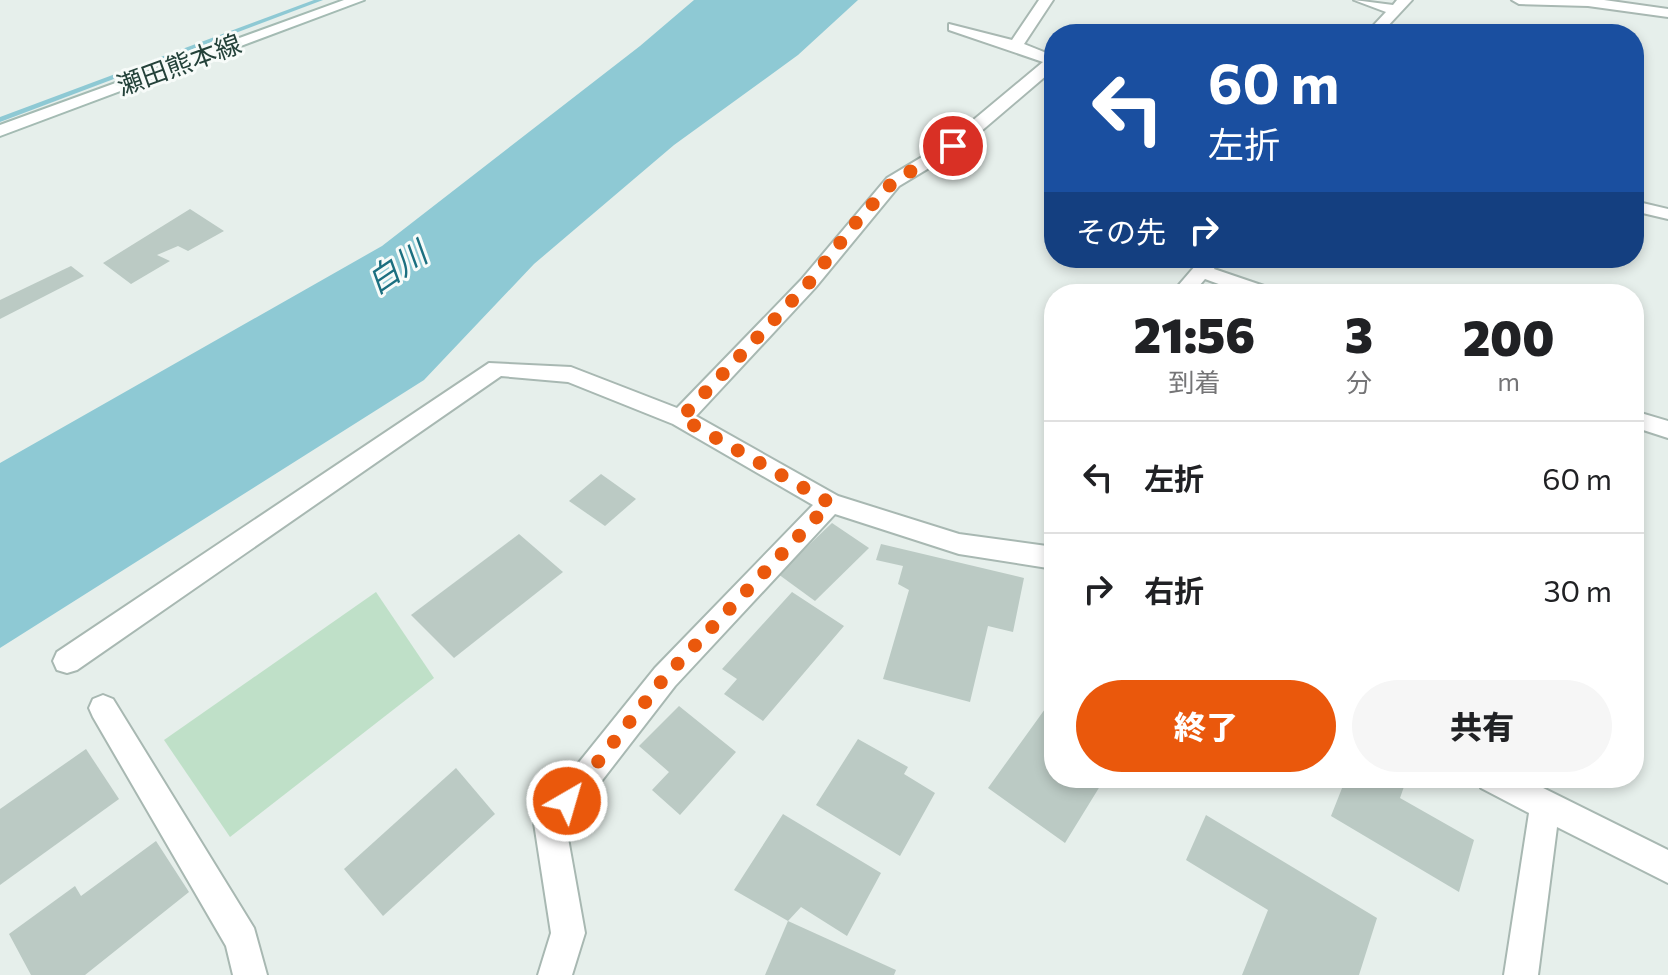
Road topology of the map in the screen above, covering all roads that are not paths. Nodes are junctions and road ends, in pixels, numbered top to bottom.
1 (357, 0) edge
2 (1046, 0) edge
3 (1361, 0) edge
4 (1519, 0) edge
5 (1400, 5) edge
6 (1668, 13) edge
7 (1382, 24) edge
8 (954, 27) dead end
9 (1015, 46) junction
10 (1044, 57) edge
11 (1044, 69) edge
12 (0, 131) edge
13 (1644, 208) edge
14 (1668, 214) edge
15 (1203, 268) edge
16 (1214, 268) edge
17 (1189, 284) edge
18 (1246, 284) edge
19 (681, 418) junction
20 (1644, 422) edge
21 (1668, 430) edge
22 (830, 503) junction
23 (1044, 557) edge
24 (67, 661) dead end
25 (103, 708) dead end
26 (1512, 788) edge
27 (1545, 805) junction
28 (1668, 867) edge
29 (250, 975) edge
30 (555, 975) edge
31 (1521, 975) edge

1 - 12 street, 瀬田熊本線
2 - 9 street
3 - 5 street
4 - 6 street
5 - 7 street
8 - 9 street
9 - 10 street
11 - 19 street
13 - 14 street
15 - 17 street
16 - 18 street
19 - 22 street
19 - 24 street
20 - 21 street
22 - 23 street
22 - 30 street
25 - 29 street
26 - 27 street
27 - 28 street
27 - 31 street

